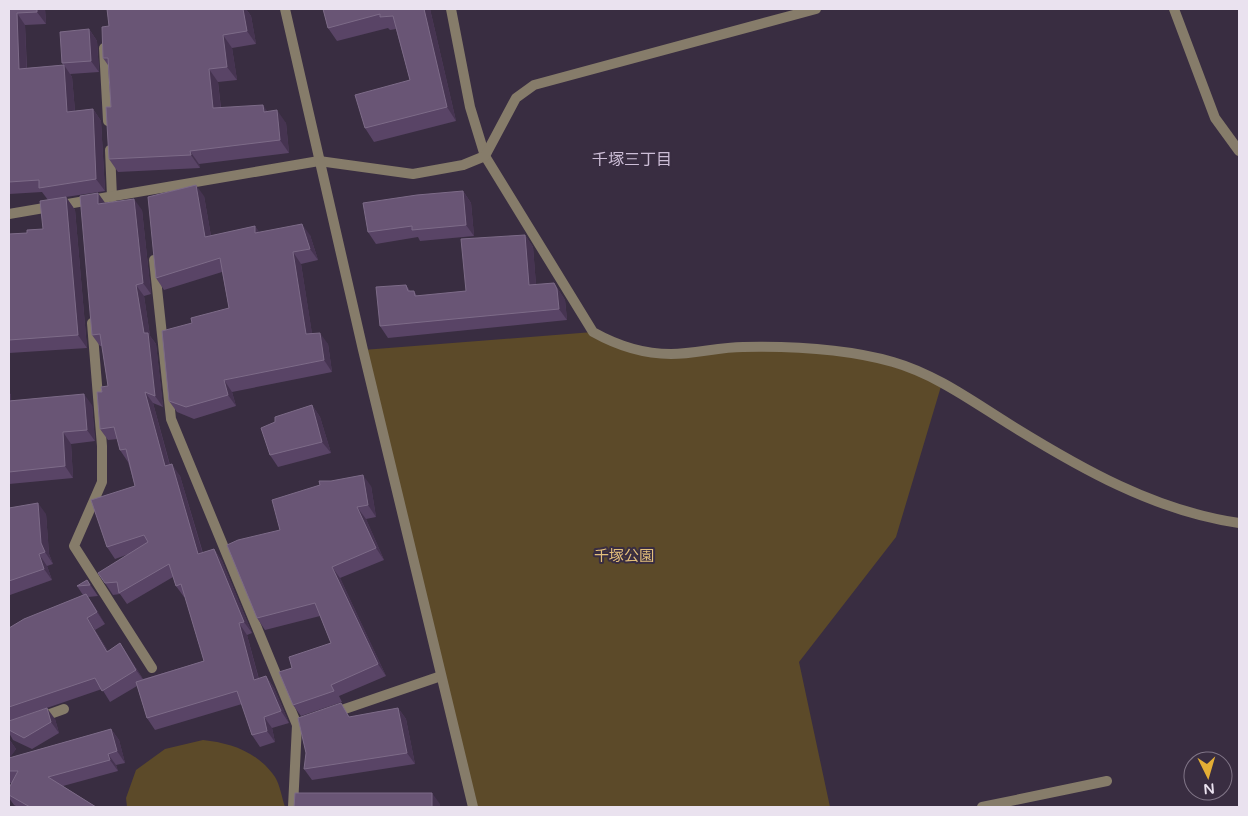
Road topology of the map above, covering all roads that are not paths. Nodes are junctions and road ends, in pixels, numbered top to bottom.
1 (284, 9) edge
2 (452, 9) edge
3 (816, 9) edge
4 (1174, 9) edge
5 (104, 39) edge
6 (1239, 152) edge
7 (485, 156) junction
8 (319, 161) junction
9 (112, 197) junction
10 (9, 214) edge
11 (153, 251) edge
12 (90, 310) edge
13 (1239, 523) edge
14 (152, 668) dead end
15 (441, 676) junction
16 (64, 709) dead end
17 (324, 716) edge
18 (27, 722) edge
19 (1107, 781) dead end
20 (294, 807) edge
21 (473, 807) edge
22 (982, 807) edge

1 - 8 street
2 - 7 street
3 - 7 street
4 - 6 street
5 - 9 street
7 - 8 street
7 - 13 street
8 - 9 street
8 - 15 street
9 - 10 street
11 - 20 street
12 - 14 street
15 - 17 street
15 - 21 street
16 - 18 street
19 - 22 street

